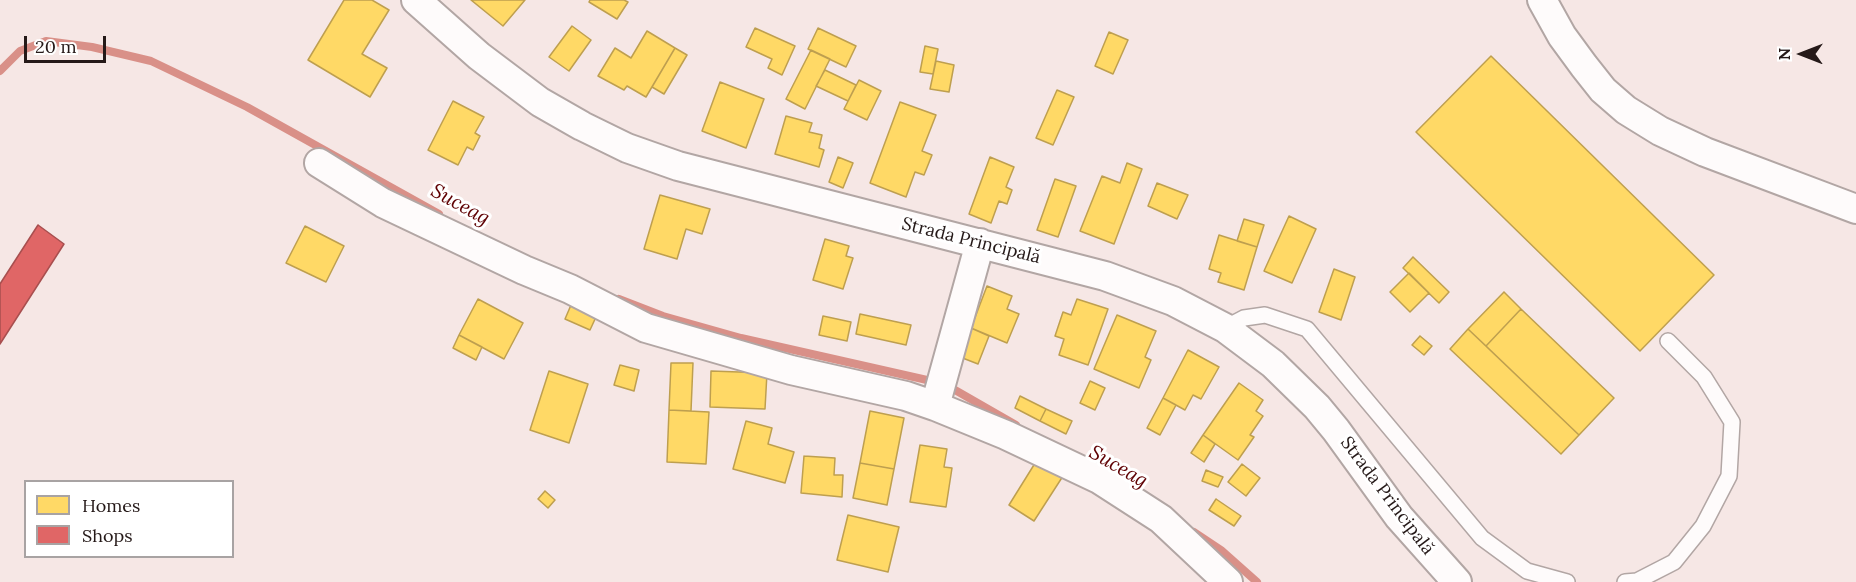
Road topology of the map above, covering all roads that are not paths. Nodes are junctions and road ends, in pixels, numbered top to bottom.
1 (416, 0) edge
2 (1542, 0) edge
3 (319, 163) dead end
4 (1856, 209) edge
5 (980, 243) junction
6 (1225, 328) junction
7 (1668, 341) dead end
8 (939, 392) junction
9 (1228, 582) edge
10 (1457, 582) edge
11 (1568, 582) edge
12 (1625, 582) edge

1 - 5 street, Strada Principală
2 - 4 street
3 - 8 street
5 - 6 street, Strada Principală
5 - 8 street
6 - 10 street, Strada Principală
6 - 11 lane
7 - 12 lane
8 - 9 street

